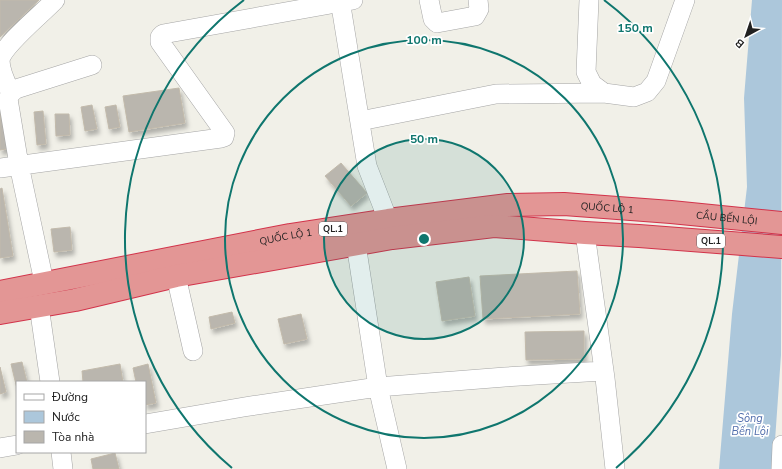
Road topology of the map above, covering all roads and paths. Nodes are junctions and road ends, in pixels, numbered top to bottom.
1 (55, 0) edge
2 (428, 0) edge
3 (478, 0) edge
4 (589, 0) edge
5 (685, 0) edge
6 (344, 1) edge
7 (92, 64) dead end
8 (11, 93) junction
9 (604, 94) junction
10 (360, 121) junction
11 (20, 165) junction
12 (0, 168) edge
13 (671, 212) joint
14 (782, 223) edge
15 (390, 229) junction
16 (585, 233) junction
17 (355, 235) junction
18 (782, 247) edge
19 (176, 276) junction
20 (44, 282) junction
21 (0, 292) edge
22 (39, 306) junction
23 (0, 313) edge
24 (193, 351) dead end
25 (604, 371) junction
26 (50, 381) edge
27 (378, 387) junction
28 (146, 424) edge
29 (16, 445) edge
30 (782, 445) edge
31 (0, 448) edge
32 (61, 453) edge
33 (63, 469) edge
34 (397, 469) edge
35 (614, 469) edge
36 (781, 469) edge

1 - 8 street
2 - 3 street
4 - 9 street
5 - 9 street
6 - 10 street
6 - 11 street
7 - 8 street
8 - 11 street
9 - 10 street
10 - 15 street
11 - 12 street
11 - 20 street
13 - 14 highway, CẦU BẾN LỘI / QL.1
13 - 15 highway, QUỐC LỘ 1 / QL.1
15 - 16 highway, QUỐC LỘ 1 / QL.1
15 - 17 highway, QUỐC LỘ 1 / QL.1
16 - 18 highway, QUỐC LỘ 1 / QL.1
16 - 25 street
17 - 19 highway, QUỐC LỘ 1 / QL.1
17 - 20 highway, QUỐC LỘ 1 / QL.1
17 - 27 street
19 - 22 highway, QUỐC LỘ 1 / QL.1
19 - 24 street
20 - 21 highway, QUỐC LỘ 1 / QL.1
22 - 23 highway, QUỐC LỘ 1 / QL.1
22 - 26 street
25 - 27 street
25 - 35 street
27 - 28 street
27 - 34 street
29 - 31 street
30 - 36 street
32 - 33 street

